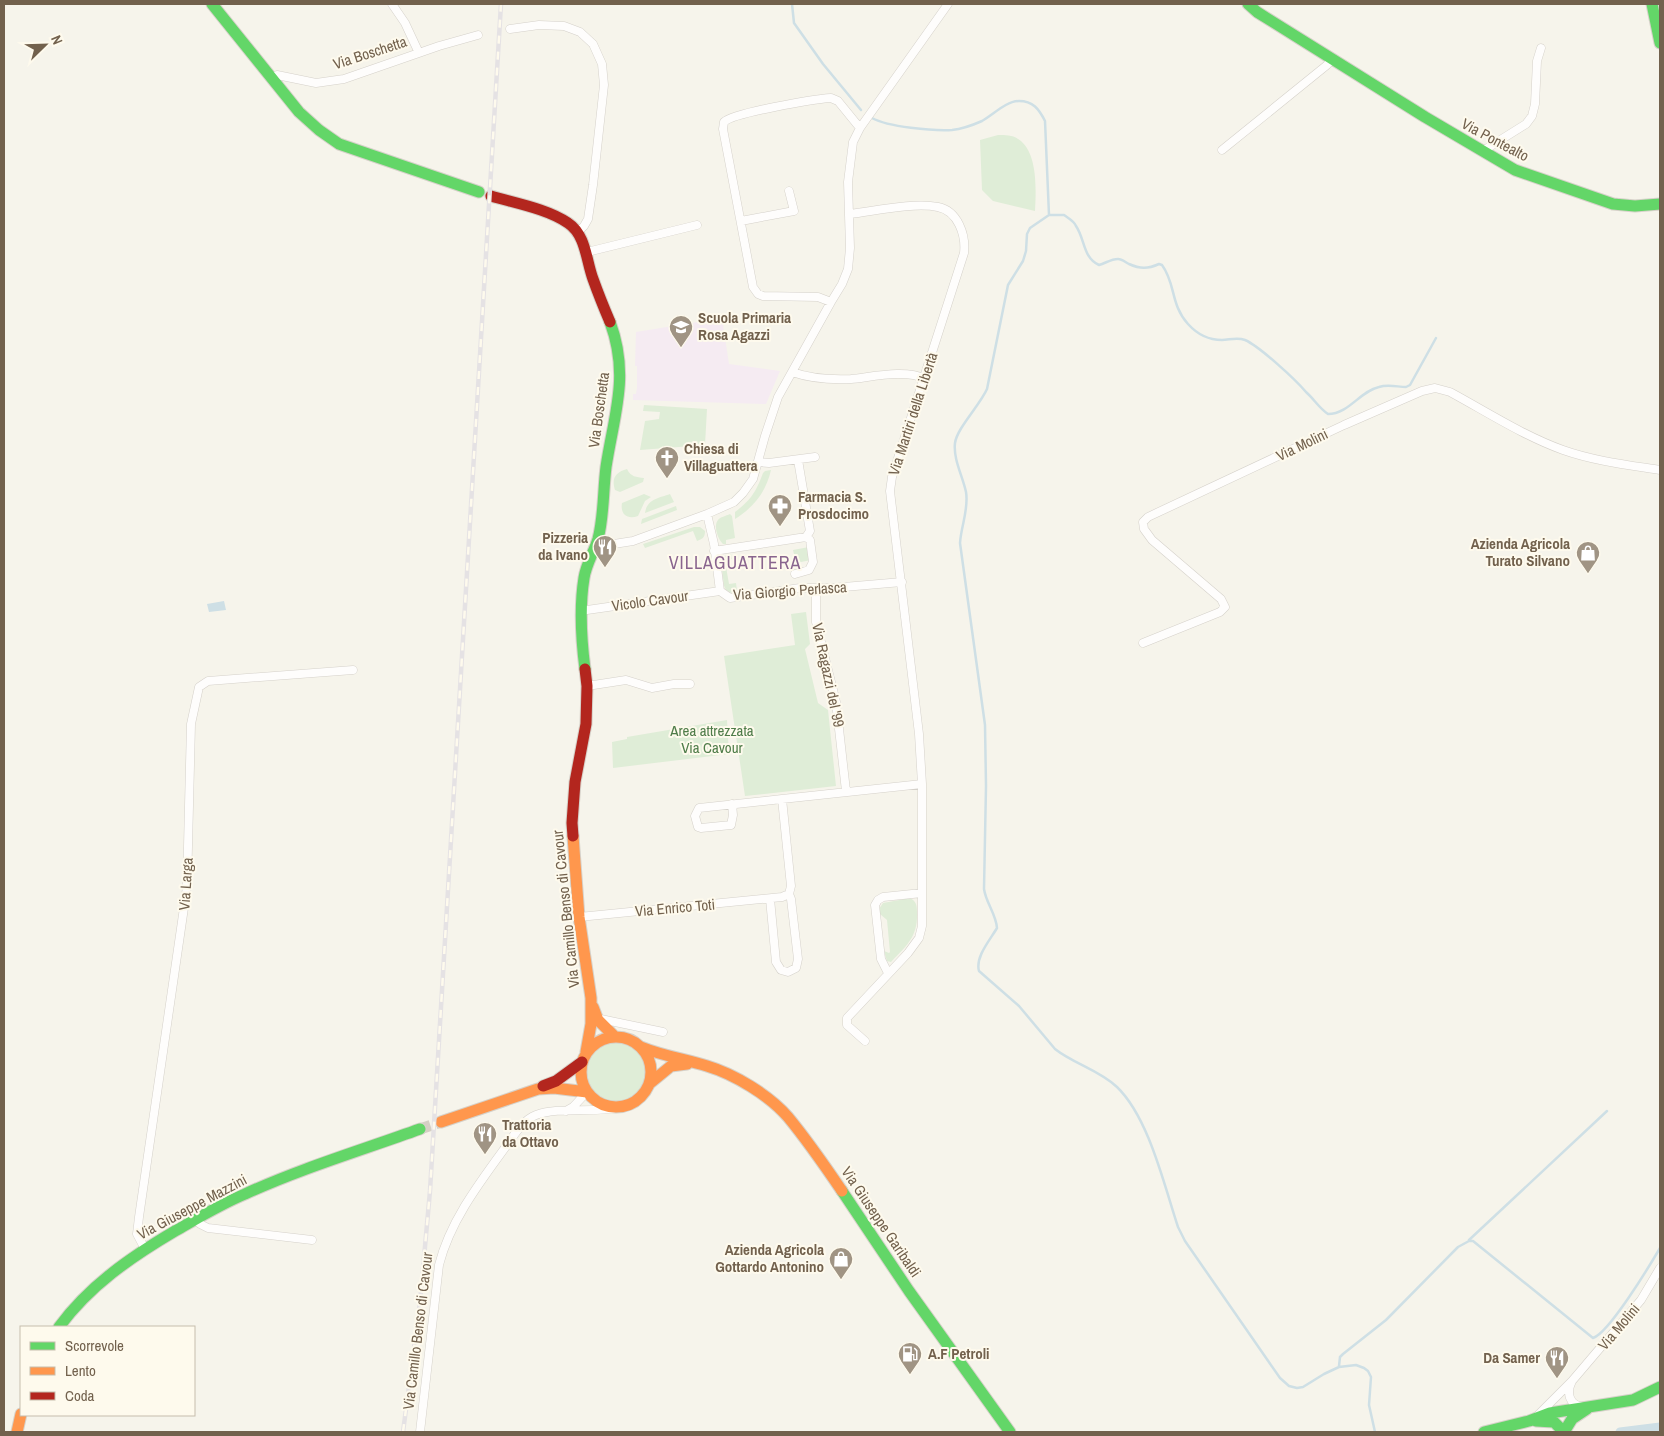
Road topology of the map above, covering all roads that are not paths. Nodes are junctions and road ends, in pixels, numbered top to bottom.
1 (213, 4) edge
2 (392, 4) edge
3 (948, 4) edge
4 (1248, 4) edge
5 (1652, 4) edge
6 (510, 29) dead end
7 (478, 35) dead end
8 (1660, 44) edge
9 (1541, 48) dead end
10 (419, 53) junction
11 (1331, 60) junction
12 (272, 78) junction
13 (860, 128) junction
14 (1222, 150) dead end
15 (1484, 153) junction
16 (790, 191) dead end
17 (478, 192) dead end
18 (491, 196) dead end
19 (1660, 204) edge
20 (850, 214) junction
21 (741, 221) junction
22 (697, 225) dead end
23 (577, 232) junction
24 (587, 252) junction
25 (831, 302) junction
26 (792, 372) junction
27 (925, 378) junction
28 (815, 457) dead end
29 (798, 460) junction
30 (758, 462) junction
31 (1660, 470) edge
32 (707, 514) junction
33 (806, 536) junction
34 (598, 539) junction
35 (714, 551) junction
36 (795, 574) dead end
37 (902, 582) junction
38 (816, 588) junction
39 (720, 591) junction
40 (580, 611) junction
41 (1143, 643) dead end
42 (352, 670) dead end
43 (690, 684) dead end
44 (587, 686) junction
45 (922, 784) junction
46 (846, 791) junction
47 (782, 799) junction
48 (732, 804) junction
49 (922, 893) junction
50 (789, 894) junction
51 (770, 899) junction
52 (579, 917) junction
53 (888, 974) junction
54 (594, 1018) junction
55 (662, 1032) dead end
56 (614, 1036) junction
57 (865, 1041) dead end
58 (641, 1046) junction
59 (584, 1057) junction
60 (696, 1064) junction
61 (650, 1084) junction
62 (538, 1089) junction
63 (565, 1089) junction
64 (587, 1092) junction
65 (620, 1107) junction
66 (566, 1111) junction
67 (440, 1122) tunnel mouth
68 (420, 1129) tunnel mouth
69 (196, 1219) junction
70 (312, 1240) dead end
71 (144, 1249) junction
72 (1660, 1268) edge
73 (60, 1326) edge
74 (1572, 1381) junction
75 (1660, 1387) edge
76 (1660, 1398) edge
77 (1634, 1400) junction
78 (1595, 1405) junction
79 (1583, 1407) junction
80 (21, 1416) edge
81 (1531, 1421) junction
82 (17, 1432) edge
83 (420, 1432) edge
84 (1010, 1432) edge
85 (1484, 1432) edge
86 (1564, 1432) edge

1 - 12 main road
2 - 10 street, Via Boschetta
3 - 13 street
4 - 11 main road, Via Pontealto
5 - 8 main road
6 - 23 street
7 - 10 street, Via Boschetta
9 - 15 street
10 - 12 street, Via Boschetta
11 - 14 street
11 - 15 main road, Via Pontealto
12 - 17 main road
13 - 20 street
13 - 21 street
15 - 19 main road, Via Pontealto
16 - 21 street
18 - 23 main road, Via Boschetta
20 - 25 street
20 - 27 street, Via Martiri della Libertà
21 - 25 street
22 - 24 street
23 - 24 main road, Via Boschetta
24 - 34 main road, Via Boschetta
25 - 26 street
26 - 27 street
26 - 30 street
27 - 37 street, Via Martiri della Libertà
28 - 29 street
29 - 30 street
29 - 33 street, Via Giorgio Perlasca
30 - 32 street
31 - 41 street, Via Molini
32 - 34 street
32 - 35 street, Via Giorgio Perlasca
33 - 35 street
33 - 36 street, Via Giorgio Perlasca
34 - 40 main road, Via Camillo Benso di Cavour
35 - 39 street, Via Giorgio Perlasca
37 - 38 street, Via Giorgio Perlasca
37 - 45 street, Via Martiri della Libertà
38 - 39 street, Via Giorgio Perlasca
38 - 46 street, Via Ragazzi del '99
39 - 40 street, Vicolo Cavour
40 - 44 main road, Via Camillo Benso di Cavour
42 - 71 street, Via Larga
43 - 44 street
44 - 52 main road, Via Camillo Benso di Cavour
45 - 46 street
45 - 49 street, Via Martiri della Libertà
46 - 47 street
47 - 48 street
47 - 50 street
48 - 48 street
49 - 53 street, Via Martiri della Libertà
49 - 53 street
50 - 51 street, Via Enrico Toti
50 - 51 street
51 - 52 street, Via Enrico Toti
52 - 54 main road, Via Camillo Benso di Cavour
53 - 57 street, Via Martiri della Libertà
54 - 55 street
54 - 56 main road
54 - 59 main road
56 - 58 main road
56 - 59 main road
58 - 60 main road, Via Giuseppe Garibaldi
58 - 61 main road
59 - 62 main road
59 - 64 main road
60 - 61 main road, Via Giuseppe Garibaldi
60 - 84 main road, Via Giuseppe Garibaldi
61 - 65 main road
62 - 63 main road
62 - 67 main road
63 - 64 main road
63 - 66 street
64 - 65 main road
64 - 66 street
65 - 66 street, Via Camillo Benso di Cavour
66 - 83 street, Via Camillo Benso di Cavour
68 - 69 main road, Via Giuseppe Mazzini
69 - 70 street
69 - 71 main road, Via Giuseppe Mazzini
71 - 73 main road, Via Giuseppe Mazzini
72 - 74 street, Via Molini
74 - 79 street
74 - 81 street, Via Molini
75 - 77 main road
76 - 77 main road
77 - 78 main road
78 - 79 main road
78 - 86 main road
79 - 81 main road
80 - 82 main road
81 - 85 main road
81 - 86 main road

